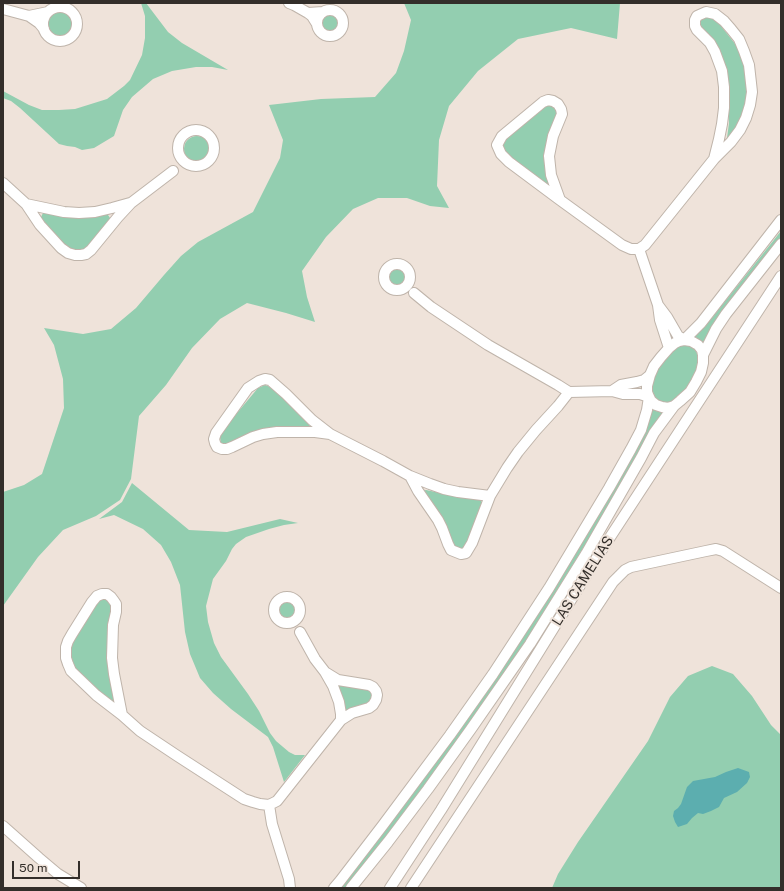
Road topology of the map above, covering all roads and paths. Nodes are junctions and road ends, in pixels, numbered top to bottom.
1 (292, 4) edge
2 (3, 9) edge
3 (48, 12) junction
4 (323, 12) junction
5 (308, 13) junction
6 (29, 16) junction
7 (317, 24) junction
8 (44, 29) junction
9 (179, 152) junction
10 (714, 159) junction
11 (192, 165) junction
12 (173, 171) junction
13 (3, 183) edge
14 (560, 200) junction
15 (131, 203) junction
16 (26, 204) junction
17 (781, 220) edge
18 (781, 244) edge
19 (638, 249) junction
20 (781, 276) edge
21 (409, 279) junction
22 (400, 289) junction
23 (414, 293) junction
24 (658, 305) junction
25 (684, 340) junction
26 (669, 348) junction
27 (703, 355) junction
28 (650, 375) junction
29 (612, 391) junction
30 (569, 392) junction
31 (649, 397) junction
32 (674, 406) junction
33 (330, 434) junction
34 (410, 476) junction
35 (490, 496) junction
36 (781, 588) edge
37 (299, 617) junction
38 (287, 624) junction
39 (300, 632) junction
40 (325, 672) junction
41 (122, 715) junction
42 (341, 720) junction
43 (270, 805) junction
44 (3, 826) edge
45 (290, 884) edge
46 (81, 888) edge
47 (299, 888) edge
48 (334, 888) edge
49 (351, 888) edge
50 (390, 888) edge
51 (411, 888) edge

1 - 5 street
2 - 6 street
3 - 6 street
3 - 8 street
3 - 8 street
4 - 5 street
4 - 7 street
4 - 7 street
5 - 7 street
6 - 8 street
9 - 11 street
9 - 11 street
9 - 12 street
10 - 10 street
10 - 19 street
11 - 12 street
12 - 15 street
13 - 16 street
14 - 14 street
14 - 19 street
15 - 16 street
15 - 16 street
17 - 25 street
18 - 27 street
19 - 24 street
20 - 50 street, LAS CAMELIAS
21 - 22 street
21 - 22 street
21 - 23 street
22 - 23 street
23 - 30 street
24 - 25 street
24 - 26 street
25 - 26 street
25 - 27 street
26 - 28 street
27 - 32 street
28 - 29 street
28 - 31 street
29 - 30 street
29 - 31 street
30 - 35 street
31 - 32 street
31 - 48 street
32 - 49 street
33 - 33 street
33 - 34 street
34 - 35 street
34 - 35 street
36 - 51 street
37 - 38 street
37 - 38 street
37 - 39 street
38 - 39 street
39 - 40 street
40 - 42 street
40 - 42 street
41 - 41 street
41 - 43 street
42 - 43 street
43 - 45 street
44 - 46 street
45 - 47 street

